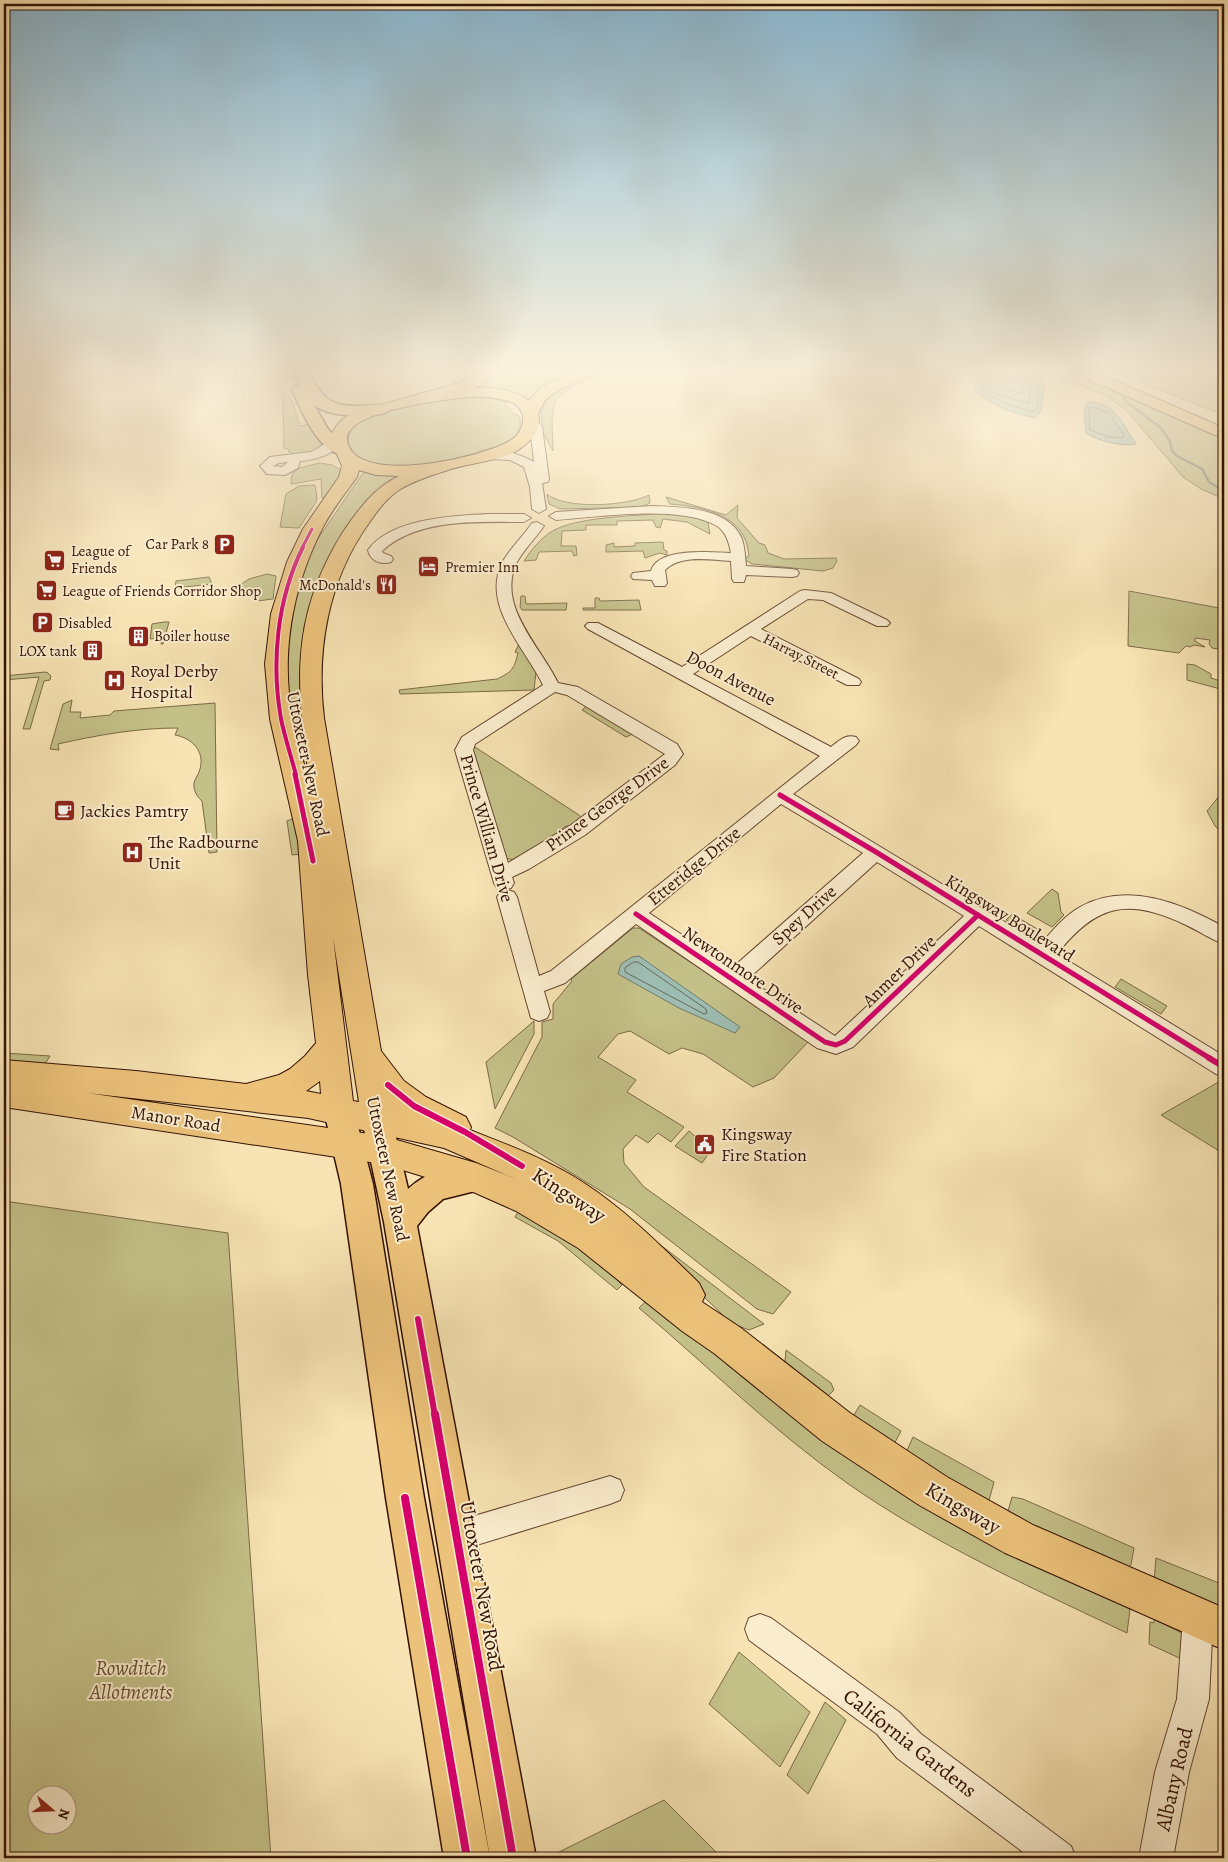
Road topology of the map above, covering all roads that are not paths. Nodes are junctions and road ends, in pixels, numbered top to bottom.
1 (490, 454) edge
2 (540, 454) edge
3 (487, 455) junction
4 (343, 456) junction
5 (293, 462) dead end
6 (437, 468) junction
7 (538, 490) junction
8 (539, 509) junction
9 (556, 516) junction
10 (524, 518) junction
11 (537, 526) junction
12 (386, 559) dead end
13 (738, 569) junction
14 (792, 573) dead end
15 (638, 576) dead end
16 (528, 614) dead end
17 (510, 616) junction
18 (882, 622) dead end
19 (593, 626) dead end
20 (628, 626) dead end
21 (749, 630) junction
22 (612, 636) junction
23 (682, 674) junction
24 (853, 682) dead end
25 (552, 687) junction
26 (850, 741) dead end
27 (832, 755) junction
28 (780, 795) junction
29 (876, 852) junction
30 (504, 884) junction
31 (636, 914) junction
32 (978, 915) junction
33 (1224, 936) edge
34 (1044, 955) junction
35 (733, 980) junction
36 (533, 985) junction
37 (540, 1012) dead end
38 (332, 1044) junction
39 (836, 1045) joint
40 (366, 1053) junction
41 (1224, 1067) edge
42 (4, 1073) edge
43 (4, 1094) edge
44 (236, 1096) junction
45 (339, 1112) junction
46 (380, 1135) junction
47 (348, 1145) junction
48 (522, 1166) junction
49 (476, 1178) junction
50 (400, 1222) junction
51 (728, 1341) junction
52 (610, 1490) dead end
53 (457, 1536) junction
54 (1211, 1624) edge
55 (760, 1629) dead end
56 (467, 1858) edge
57 (514, 1858) edge
58 (1059, 1858) edge
59 (1156, 1858) edge

1 - 3 highway
2 - 7 street
3 - 6 highway
3 - 7 street
4 - 5 street
4 - 6 highway
4 - 38 highway, Uttoxeter New Road
6 - 40 highway, Uttoxeter New Road
7 - 8 street
8 - 9 street
8 - 10 street
9 - 11 street
9 - 13 street
10 - 11 street
10 - 12 street
11 - 17 street
13 - 14 street
13 - 15 street
16 - 17 street
17 - 25 street
18 - 21 street
19 - 22 street, Doon Avenue
20 - 22 street
21 - 23 street
21 - 24 street, Harray Street
22 - 23 street, Doon Avenue
23 - 27 street, Doon Avenue
25 - 30 street, Prince William Drive
25 - 30 street, Prince George Drive
26 - 27 street, Etteridge Drive
27 - 28 street, Etteridge Drive
28 - 29 street, Kingsway Boulevard
28 - 31 street, Etteridge Drive
29 - 32 street, Kingsway Boulevard
29 - 35 street, Spey Drive
30 - 36 street, Prince William Drive
31 - 35 street, Newtonmore Drive
31 - 36 street, Etteridge Drive
32 - 34 street, Kingsway Boulevard
32 - 39 street, Anmer Drive
33 - 34 street
34 - 41 street, Kingsway Boulevard
35 - 39 street, Newtonmore Drive
36 - 37 street, Prince William Drive
38 - 44 highway
38 - 45 highway, Uttoxeter New Road
40 - 46 highway, Uttoxeter New Road
40 - 48 highway
42 - 44 highway, Manor Road
43 - 47 highway, Manor Road
44 - 45 highway, Manor Road
45 - 46 highway, Kingsway
45 - 47 main road, Uttoxeter New Road
46 - 47 highway, Kingsway
46 - 48 highway, Kingsway
46 - 49 highway, Kingsway
46 - 50 main road, Uttoxeter New Road
47 - 56 main road, Uttoxeter New Road
48 - 51 highway, Kingsway
49 - 50 main road
49 - 51 highway, Kingsway
50 - 53 main road, Uttoxeter New Road
51 - 54 highway, Kingsway
52 - 53 street
53 - 57 main road, Uttoxeter New Road
54 - 59 street, Albany Road
55 - 58 street, California Gardens

